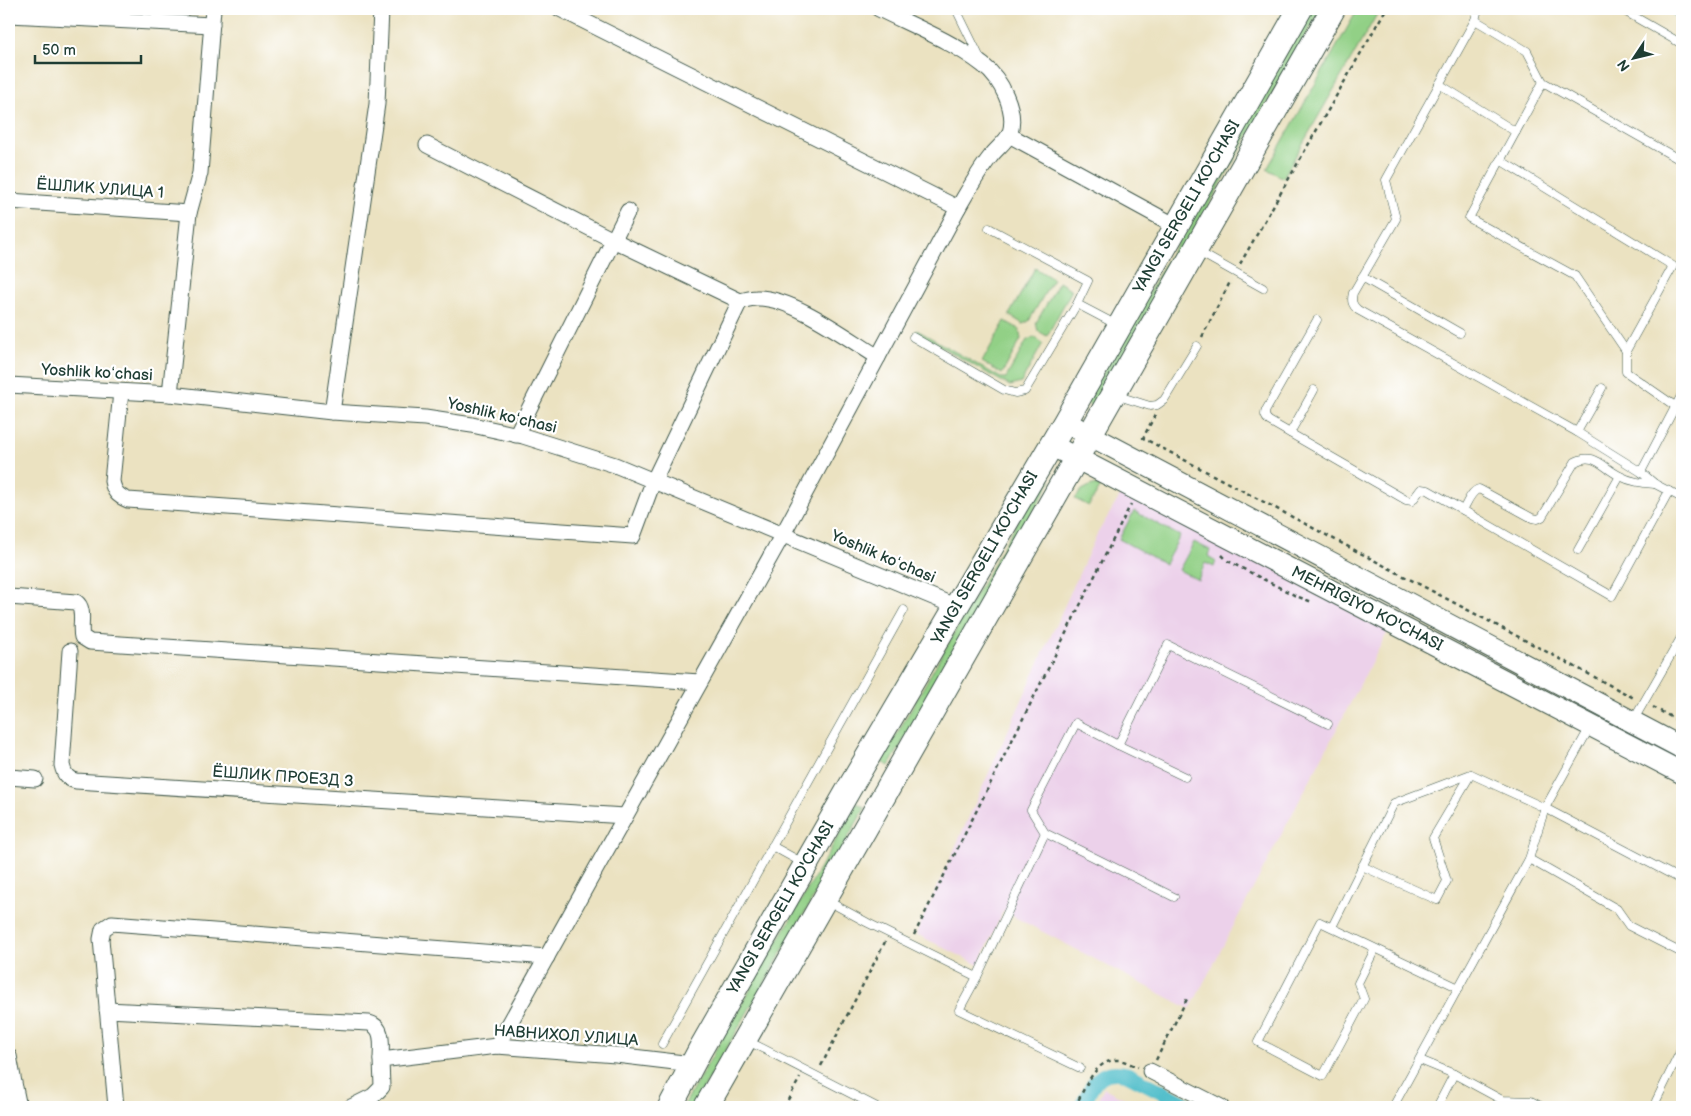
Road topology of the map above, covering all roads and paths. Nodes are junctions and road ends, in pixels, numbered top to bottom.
1 (213, 9) edge
2 (381, 9) edge
3 (560, 9) edge
4 (879, 9) edge
5 (956, 9) edge
6 (1300, 9) edge
7 (1334, 9) edge
8 (1386, 9) edge
9 (1478, 9) edge
10 (1621, 9) edge
11 (9, 14) edge
12 (1475, 20) junction
13 (212, 25) junction
14 (1682, 44) edge
15 (984, 66) junction
16 (1543, 82) junction
17 (1439, 84) junction
18 (1516, 132) junction
19 (1010, 135) junction
20 (428, 145) dead end
21 (1500, 160) junction
22 (1682, 161) edge
23 (9, 201) edge
24 (958, 208) junction
25 (628, 211) dead end
26 (189, 212) junction
27 (1176, 226) junction
28 (989, 228) dead end
29 (612, 240) junction
30 (1195, 250) junction
31 (1235, 272) junction
32 (1362, 277) junction
33 (1262, 288) dead end
34 (740, 301) junction
35 (1077, 304) junction
36 (1317, 320) dead end
37 (1119, 326) junction
38 (1460, 333) dead end
39 (913, 337) dead end
40 (1197, 346) joint
41 (1626, 351) junction
42 (878, 357) junction
43 (9, 385) edge
44 (1602, 388) dead end
45 (1314, 390) dead end
46 (121, 392) junction
47 (170, 394) junction
48 (1113, 394) junction
49 (1682, 394) edge
50 (1164, 400) junction
51 (1675, 406) junction
52 (332, 412) junction
53 (1064, 422) junction
54 (1577, 432) junction
55 (1290, 433) junction
56 (516, 435) junction
57 (1089, 435) junction
58 (1051, 445) junction
59 (1076, 458) junction
60 (1641, 472) junction
61 (1620, 476) junction
62 (653, 482) junction
63 (1655, 484) junction
64 (1669, 491) junction
65 (1682, 498) edge
66 (1131, 503) dead end
67 (1463, 510) junction
68 (783, 534) junction
69 (1578, 550) dead end
70 (9, 597) edge
71 (957, 607) junction
72 (904, 610) dead end
73 (1682, 636) edge
74 (70, 652) dead end
75 (700, 682) junction
76 (1644, 703) junction
77 (1597, 716) junction
78 (1682, 723) edge
79 (1328, 724) dead end
80 (1627, 732) junction
81 (1118, 745) junction
82 (1682, 748) edge
83 (1682, 773) edge
84 (1471, 774) junction
85 (9, 777) edge
86 (1186, 777) dead end
87 (35, 779) dead end
88 (850, 787) junction
89 (878, 804) junction
90 (1545, 808) junction
91 (625, 816) junction
92 (1045, 833) junction
93 (772, 846) junction
94 (1529, 859) junction
95 (806, 865) junction
96 (1362, 866) junction
97 (1682, 880) edge
98 (1174, 897) dead end
99 (825, 899) junction
100 (1332, 927) junction
101 (889, 934) junction
102 (909, 944) junction
103 (1376, 949) junction
104 (1682, 953) edge
105 (547, 957) junction
106 (977, 977) junction
107 (1459, 988) junction
108 (1188, 996) dead end
109 (107, 1010) junction
110 (745, 1039) junction
111 (662, 1044) dead end
112 (497, 1046) junction
113 (1682, 1048) edge
114 (9, 1056) edge
115 (382, 1060) junction
116 (1420, 1060) junction
117 (692, 1064) junction
118 (1080, 1068) dead end
119 (804, 1070) junction
120 (1150, 1071) junction
121 (1454, 1074) junction
122 (816, 1076) junction
123 (12, 1088) edge
124 (709, 1106) edge
125 (20, 1107) edge
126 (116, 1107) edge
127 (351, 1107) edge
128 (670, 1107) edge
129 (784, 1107) edge
130 (877, 1107) edge
131 (1075, 1107) edge
132 (1221, 1107) edge
133 (1393, 1107) edge
134 (1437, 1107) edge
135 (1542, 1107) edge
136 (1657, 1107) edge

1 - 13 street
2 - 52 street
3 - 24 street
4 - 15 street
5 - 15 lane
6 - 27 main road, YANGI SERGELI KO'CHASI
7 - 30 main road, YANGI SERGELI KO'CHASI
8 - 31 path
9 - 12 lane
10 - 14 lane
11 - 13 street
12 - 16 lane
12 - 17 lane
13 - 26 street
15 - 19 street
16 - 18 lane
16 - 22 lane
17 - 18 lane
17 - 32 lane
18 - 21 lane
19 - 24 street
19 - 27 street
20 - 29 street
21 - 41 lane
21 - 41 lane
23 - 26 street, ЁШЛИК УЛИЦА 1
24 - 42 street
25 - 29 street
26 - 47 street
27 - 37 main road, YANGI SERGELI KO'CHASI
28 - 35 lane
29 - 34 street
29 - 56 street
30 - 31 lane
30 - 48 main road, YANGI SERGELI KO'CHASI
31 - 33 lane
31 - 40 path
32 - 38 lane
32 - 54 lane
34 - 42 street
34 - 62 street
35 - 37 lane
35 - 39 lane
36 - 55 lane
37 - 53 main road, YANGI SERGELI KO'CHASI
40 - 50 lane
41 - 51 lane
42 - 68 street
43 - 46 street, Yoshlik koʻchasi
44 - 54 lane
45 - 55 lane
46 - 47 street, Yoshlik koʻchasi
46 - 62 street
47 - 52 street, Yoshlik koʻchasi
48 - 50 lane
48 - 57 main road, YANGI SERGELI KO'CHASI
49 - 51 lane
50 - 76 path
51 - 60 lane
52 - 56 street, Yoshlik koʻchasi
53 - 57 main road, MEHRIGIYO KO'CHASI
53 - 58 main road, YANGI SERGELI KO'CHASI
54 - 60 lane
55 - 67 lane
56 - 62 street, Yoshlik koʻchasi
57 - 59 main road, YANGI SERGELI KO'CHASI
57 - 77 main road, MEHRIGIYO KO'CHASI
58 - 59 main road, MEHRIGIYO KO'CHASI
58 - 71 main road, YANGI SERGELI KO'CHASI
59 - 77 main road, MEHRIGIYO KO'CHASI
59 - 89 main road, YANGI SERGELI KO'CHASI
60 - 63 lane
61 - 63 lane
61 - 67 lane
61 - 69 lane
62 - 68 street, Yoshlik koʻchasi
63 - 64 lane
64 - 65 lane
64 - 67 lane
66 - 102 path
68 - 71 street, Yoshlik koʻchasi
68 - 75 street
70 - 75 street
71 - 88 main road, YANGI SERGELI KO'CHASI
72 - 93 lane
73 - 76 lane
74 - 91 street, ЁШЛИК ПРОЕЗД 3
75 - 91 street
76 - 78 path
76 - 80 lane
77 - 80 main road, MEHRIGIYO KO'CHASI
77 - 90 lane
79 - 81 lane
80 - 82 main road, MEHRIGIYO KO'CHASI
80 - 83 main road, MEHRIGIYO KO'CHASI
81 - 86 lane
81 - 92 lane
84 - 90 lane
84 - 96 lane
84 - 96 lane
85 - 87 street
88 - 89 main road
88 - 95 main road, YANGI SERGELI KO'CHASI
89 - 99 main road, YANGI SERGELI KO'CHASI
90 - 94 lane
90 - 97 lane
91 - 105 street
92 - 98 lane
92 - 106 lane
93 - 95 lane
93 - 111 lane
94 - 104 lane
94 - 107 lane
95 - 117 main road, YANGI SERGELI KO'CHASI
96 - 100 lane
99 - 101 lane
99 - 110 main road, YANGI SERGELI KO'CHASI
100 - 103 lane
100 - 103 lane
101 - 102 lane
101 - 122 path
102 - 106 lane
103 - 107 lane
105 - 109 street
105 - 112 street
106 - 118 lane
107 - 116 lane
108 - 120 path
109 - 115 street
109 - 126 street
110 - 119 lane
110 - 124 main road, YANGI SERGELI KO'CHASI
112 - 115 street, НАВНИХОЛ УЛИЦА
112 - 117 street, НАВНИХОЛ УЛИЦА
113 - 136 lane
114 - 123 street
115 - 127 street
116 - 121 lane
116 - 133 lane
117 - 128 main road, YANGI SERGELI KO'CHASI
119 - 122 lane
119 - 129 path
120 - 131 path
120 - 132 street
121 - 134 lane
121 - 135 lane
122 - 130 lane
123 - 125 street

